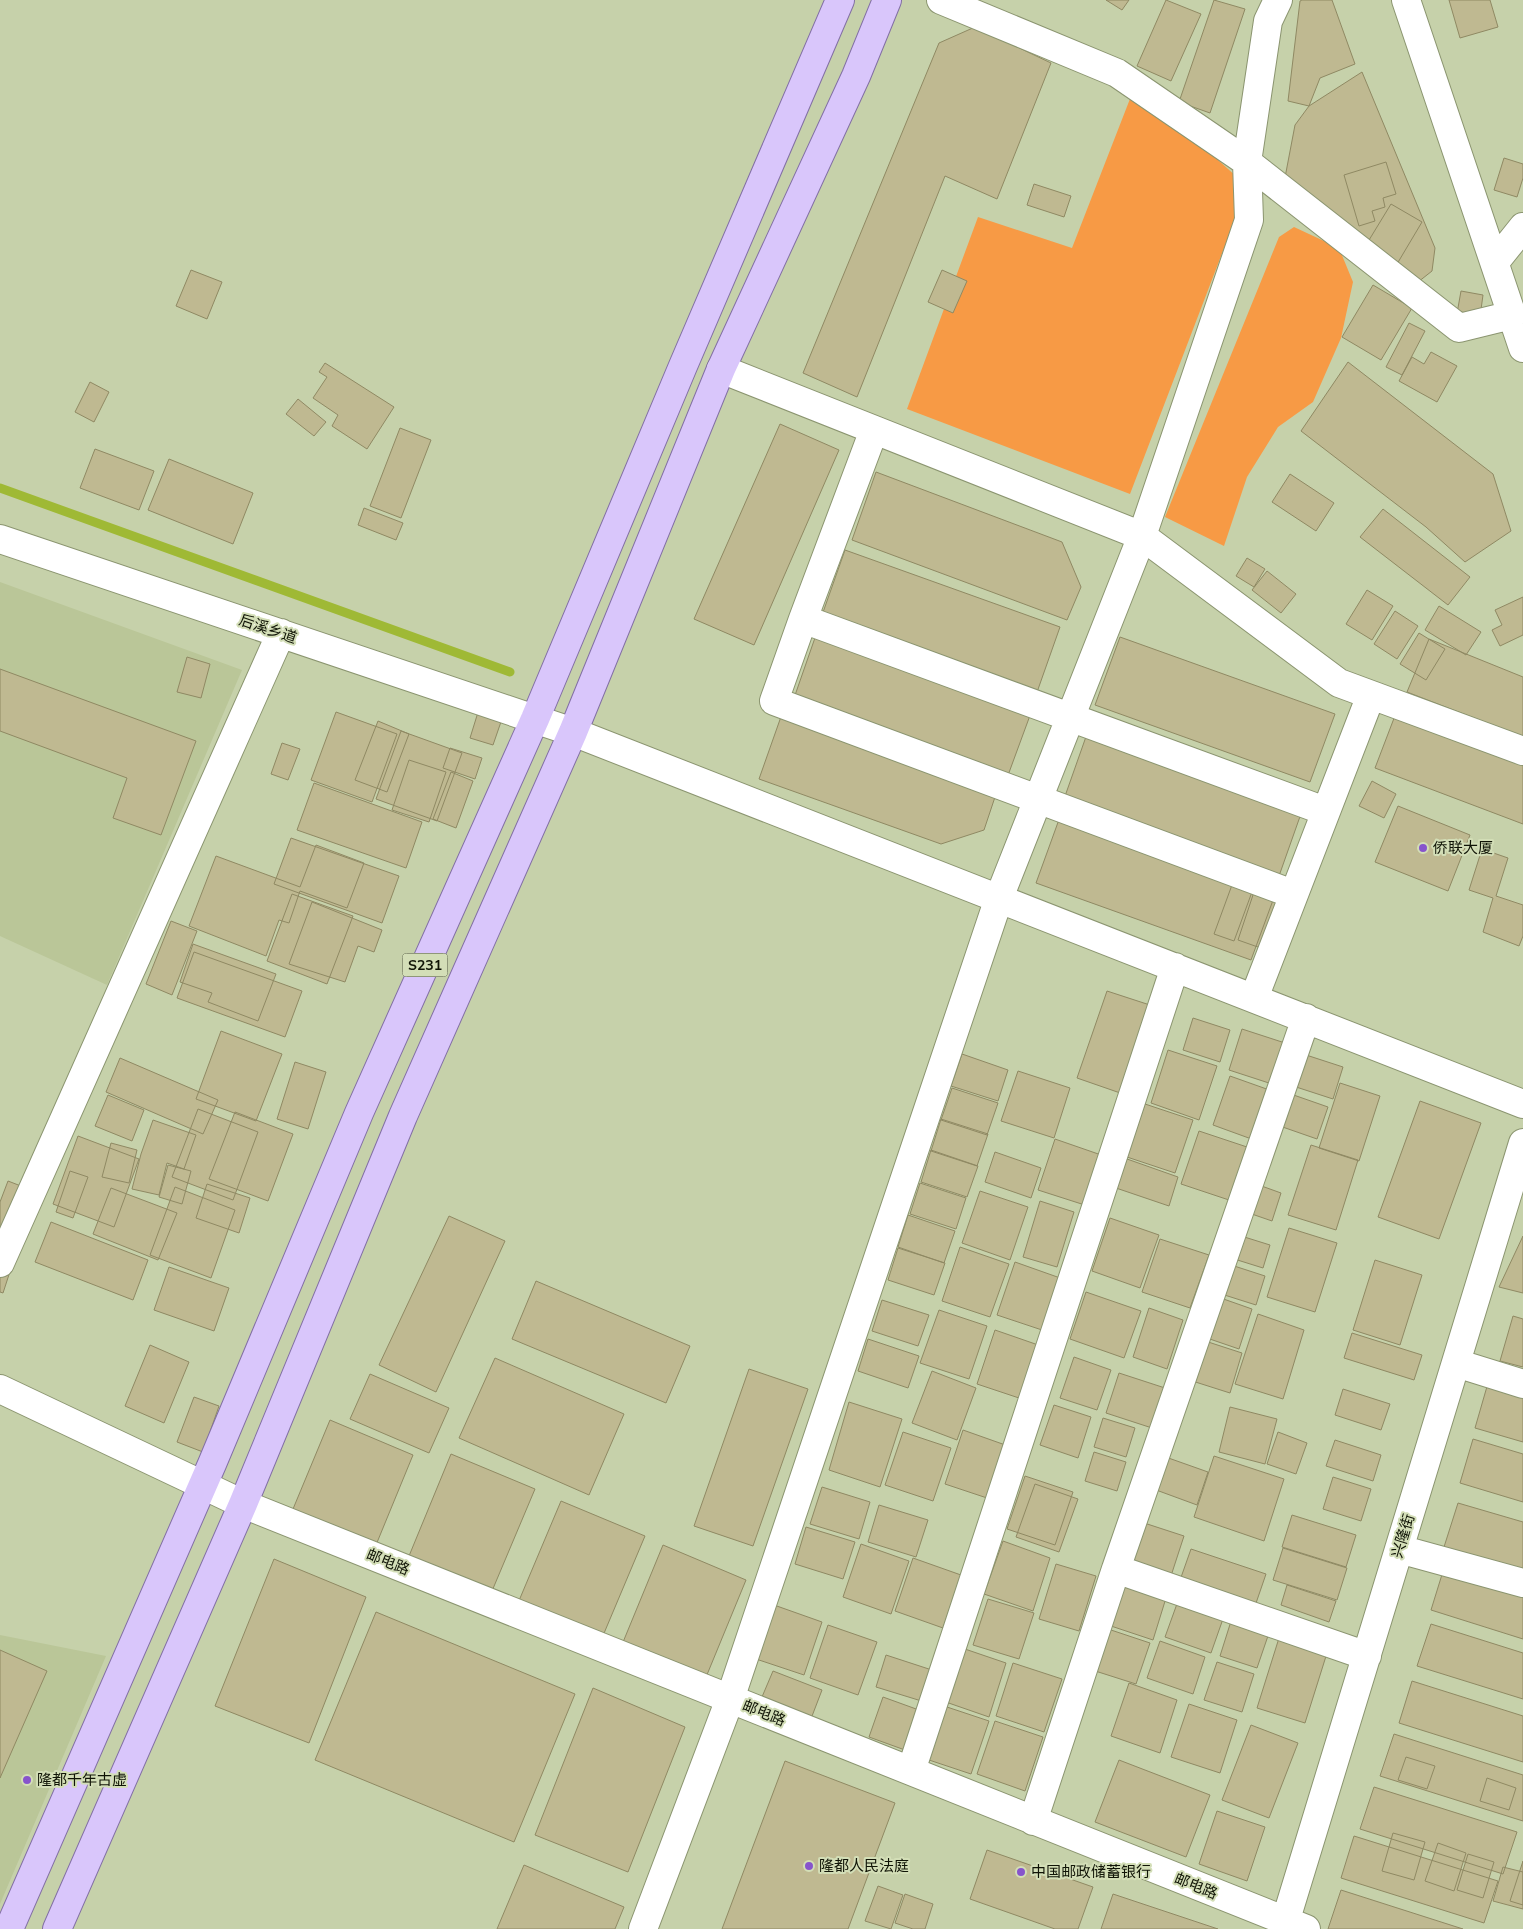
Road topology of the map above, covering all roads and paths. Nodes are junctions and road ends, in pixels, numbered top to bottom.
1 (840, 0) edge
2 (887, 0) edge
3 (941, 0) edge
4 (1278, 0) edge
5 (1406, 0) edge
6 (1247, 162) junction
7 (1523, 227) edge
8 (1495, 262) junction
9 (1512, 315) junction
10 (1523, 348) edge
11 (721, 369) junction
12 (874, 430) junction
13 (1142, 536) junction
14 (0, 539) edge
15 (803, 619) junction
16 (281, 633) junction
17 (1370, 695) junction
18 (1071, 718) junction
19 (535, 719) junction
20 (573, 732) junction
21 (1523, 751) edge
22 (1039, 798) junction
23 (1325, 811) junction
24 (1292, 894) junction
25 (999, 898) junction
26 (1175, 968) junction
27 (1254, 998) junction
28 (1306, 1018) junction
29 (1523, 1104) edge
30 (1522, 1147) edge
31 (1523, 1214) edge
32 (1498, 1224) junction
33 (0, 1264) edge
34 (1456, 1363) junction
35 (1523, 1384) edge
36 (0, 1389) edge
37 (203, 1485) junction
38 (243, 1504) junction
39 (1399, 1549) junction
40 (1116, 1570) junction
41 (1523, 1582) edge
42 (1367, 1656) junction
43 (730, 1699) junction
44 (911, 1772) junction
45 (1032, 1821) junction
46 (1292, 1927) edge
47 (9, 1929) edge
48 (57, 1929) edge
49 (643, 1929) edge

1 - 19 main road, S231
2 - 11 main road, S231
3 - 6 street
4 - 6 street
5 - 8 street
6 - 9 street
6 - 13 street
7 - 8 street
8 - 9 street
9 - 10 street
11 - 12 street
11 - 20 main road, S231
12 - 13 street
12 - 15 street
13 - 17 street
13 - 18 street
14 - 16 street, 后溪乡道
15 - 18 street
15 - 22 street
16 - 19 street, 后溪乡道
16 - 33 street
17 - 21 street
17 - 23 street
18 - 22 street
18 - 23 street
19 - 20 street, 后溪乡道
19 - 37 main road, S231
20 - 25 street, 后溪乡道
20 - 38 main road, S231
22 - 24 street
22 - 25 street
23 - 24 street
24 - 27 street
25 - 26 street, 后溪乡道
25 - 43 street
26 - 27 street, 后溪乡道
26 - 44 street
27 - 28 street, 后溪乡道
28 - 29 street, 后溪乡道
28 - 40 street
30 - 32 street, 兴隆街
31 - 32 street
32 - 34 street, 兴隆街
34 - 35 street
34 - 39 street, 兴隆街
36 - 37 street, 邮电路
37 - 38 street, 邮电路
37 - 47 main road, S231
38 - 43 street, 邮电路
38 - 48 main road, S231
39 - 41 street
39 - 42 street, 兴隆街
40 - 42 street
40 - 45 street
42 - 46 street, 兴隆街
43 - 44 street, 邮电路
43 - 49 street
44 - 45 street, 邮电路
45 - 46 street, 邮电路

